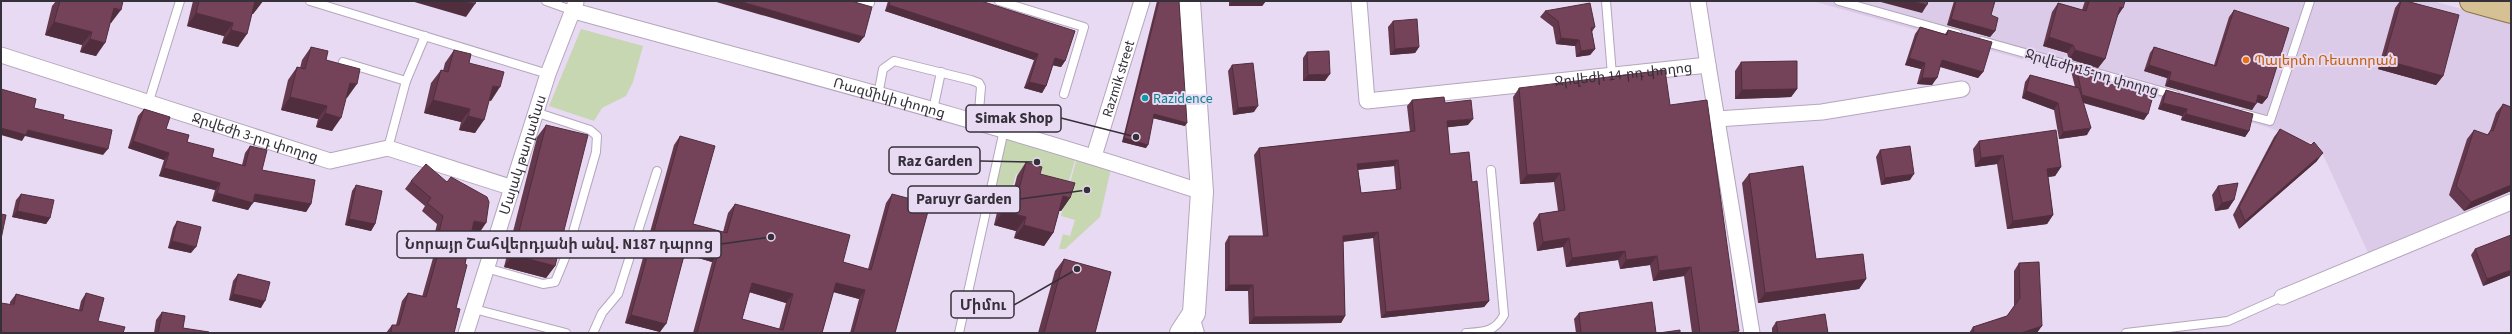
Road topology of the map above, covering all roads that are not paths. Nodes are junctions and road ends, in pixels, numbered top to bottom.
1 (180, 1) edge
2 (310, 1) edge
3 (546, 1) edge
4 (861, 1) edge
5 (999, 1) edge
6 (1142, 1) edge
7 (1189, 1) edge
8 (1359, 1) edge
9 (1606, 1) edge
10 (1698, 1) edge
11 (1838, 1) edge
12 (2310, 1) edge
13 (2471, 1) edge
14 (870, 4) dead end
15 (575, 6) edge
16 (2511, 12) edge
17 (425, 36) junction
18 (1, 55) edge
19 (343, 62) dead end
20 (1708, 65) junction
21 (941, 72) junction
22 (548, 74) junction
23 (1612, 75) junction
24 (406, 81) junction
25 (1962, 89) dead end
26 (1064, 94) dead end
27 (878, 95) junction
28 (2185, 98) edge
29 (149, 101) junction
30 (933, 110) junction
31 (2231, 111) edge
32 (535, 112) junction
33 (1717, 119) junction
34 (978, 123) junction
35 (1004, 130) junction
36 (388, 148) junction
37 (1094, 156) junction
38 (1491, 170) dead end
39 (656, 171) dead end
40 (510, 187) junction
41 (1202, 192) junction
42 (2511, 202) edge
43 (486, 268) junction
44 (2282, 297) joint
45 (474, 309) junction
46 (1197, 323) edge
47 (466, 333) edge
48 (566, 333) edge
49 (593, 333) edge
50 (959, 333) edge
51 (1181, 333) edge
52 (1466, 333) edge
53 (1752, 333) edge
54 (2126, 333) edge

1 - 29 lane
2 - 17 lane
3 - 15 lane
4 - 14 lane
5 - 26 lane
6 - 37 street, Razmik street
7 - 41 street
8 - 23 street, Ջրվեժի 14-րդ փողոց
9 - 23 lane
10 - 20 street
11 - 28 lane, Ջրվեժի 15-րդ փողոց
12 - 31 lane
13 - 16 main road
15 - 22 street, Մայակ թաղամաս
15 - 27 street, Ռազմիկի փողոց
17 - 22 lane
17 - 24 lane
18 - 29 street, Ջրվեժի 3-րդ փողոց
19 - 24 lane
20 - 23 street, Ջրվեժի 14-րդ փողոց
20 - 33 street, Ջրվեժի 14-րդ փողոց
21 - 27 lane
21 - 30 lane
21 - 34 lane
22 - 32 street, Մայակ թաղամաս
24 - 36 lane
25 - 33 street
27 - 30 street, Ռազմիկի փողոց
29 - 36 street, Ջրվեժի 3-րդ փողոց
30 - 34 street, Ռազմիկի փողոց
32 - 40 street, Մայակ թաղամաս
32 - 43 lane
33 - 53 street, Ջրվեժի 14-րդ փողոց
34 - 35 street, Ռազմիկի փողոց
35 - 37 street, Ռազմիկի փողոց
35 - 50 lane
36 - 40 street, Ջրվեժի 3-րդ փողոց
37 - 41 street, Ռազմիկի փողոց
38 - 52 lane
39 - 49 lane
40 - 43 street, Մայակ թաղամաս
41 - 46 street
42 - 44 street
43 - 45 street, Մայակ թաղամաս
44 - 54 lane
45 - 47 street, Մայակ թաղամաս
45 - 48 lane
46 - 51 street

